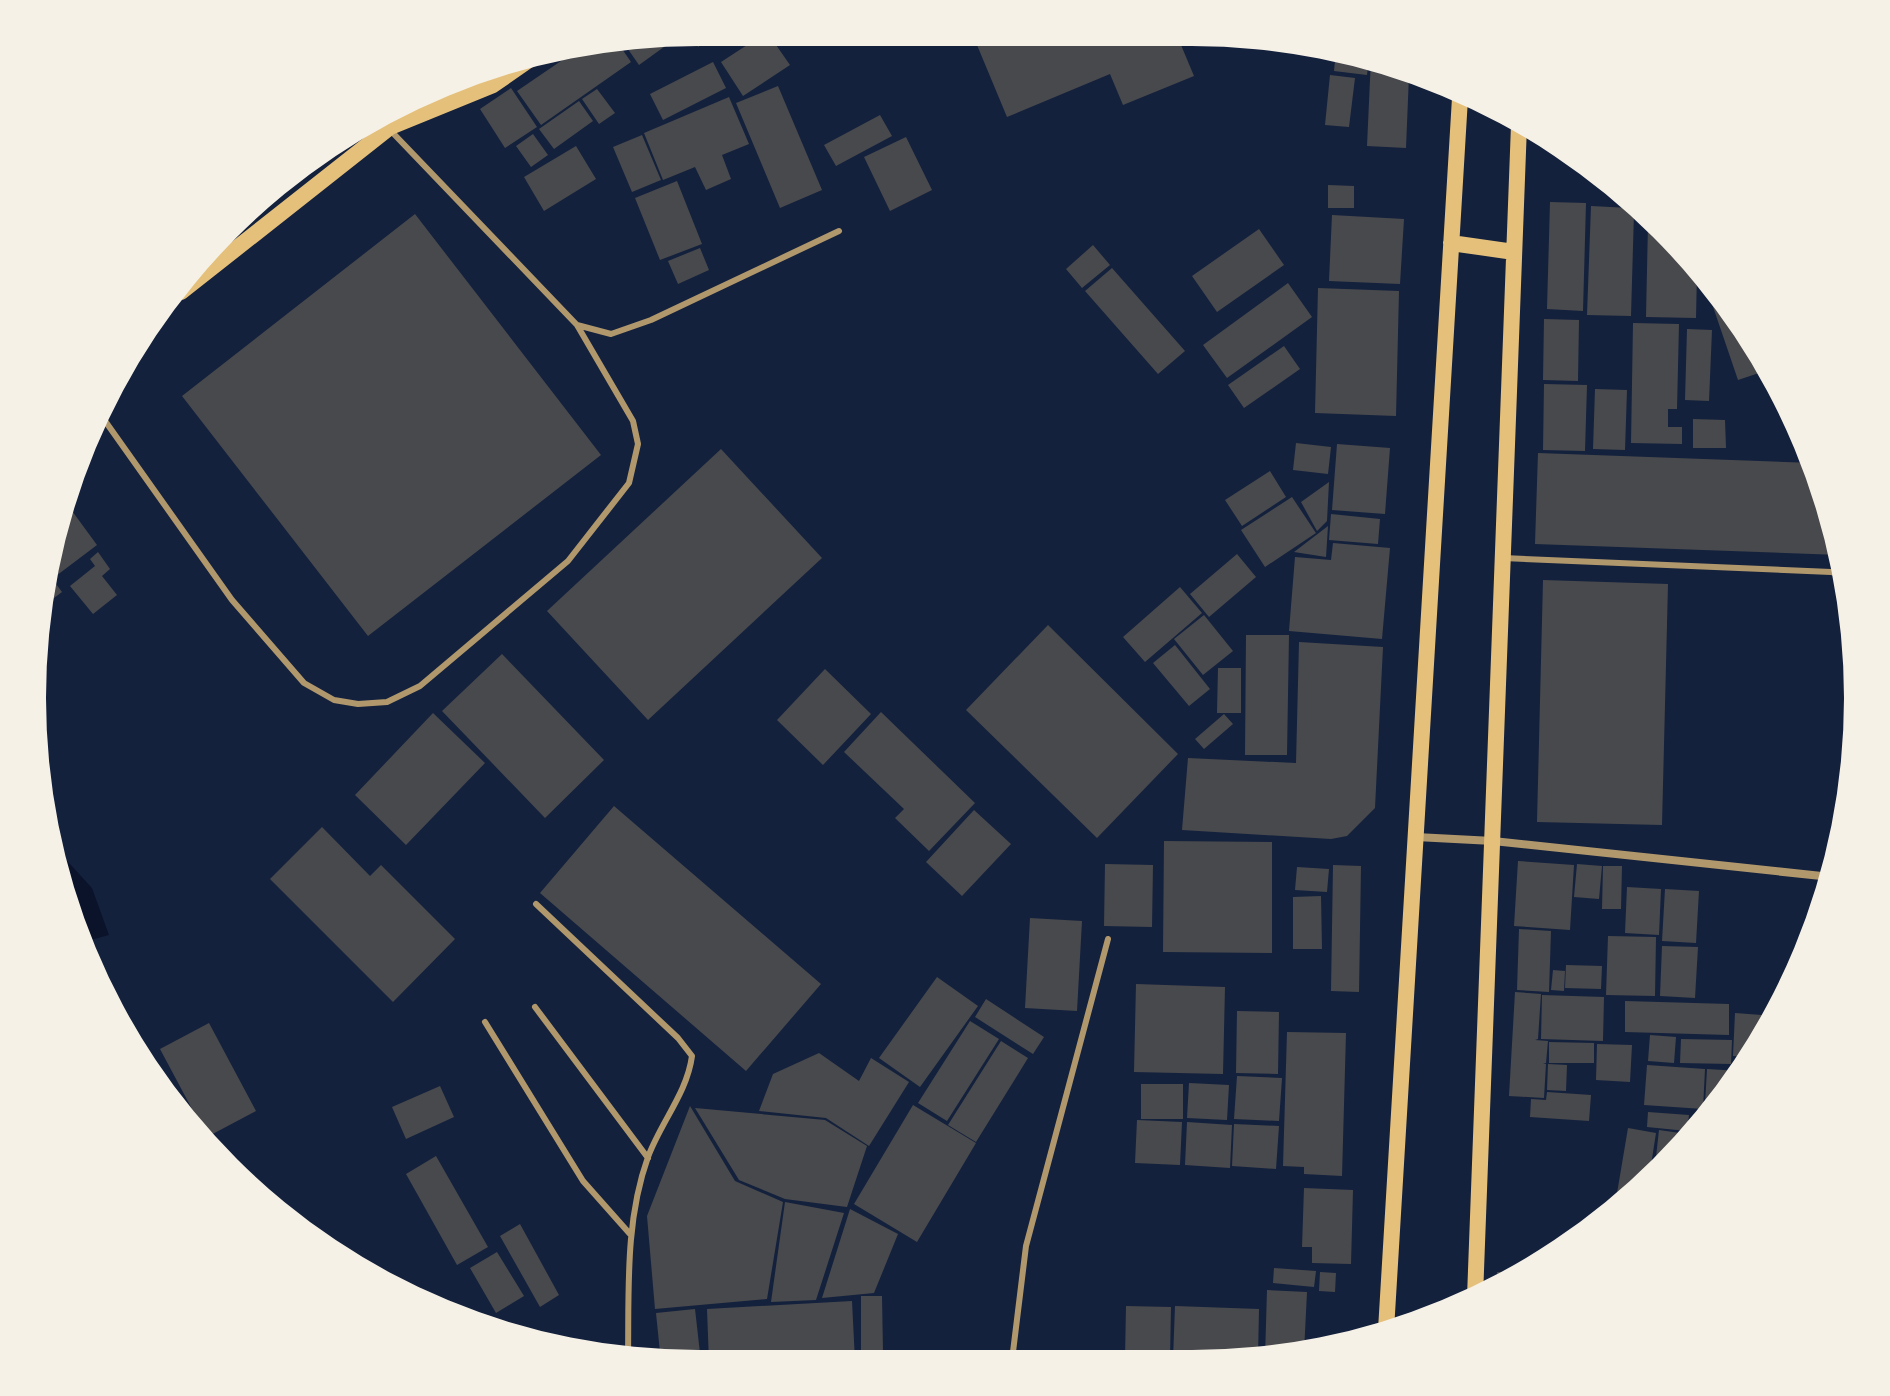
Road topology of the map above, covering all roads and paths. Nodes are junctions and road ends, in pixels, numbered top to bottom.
1 (508, 75) edge
2 (1460, 104) edge
3 (393, 122) edge
4 (389, 128) junction
5 (1519, 133) edge
6 (839, 231) dead end
7 (1451, 243) junction
8 (1514, 252) junction
9 (202, 276) edge
10 (577, 325) junction
11 (107, 424) edge
12 (1503, 558) junction
13 (1831, 572) edge
14 (1415, 837) junction
15 (1493, 841) junction
16 (1819, 876) edge
17 (536, 904) dead end
18 (1108, 939) dead end
19 (535, 1007) dead end
20 (485, 1022) dead end
21 (648, 1158) junction
22 (630, 1234) junction
23 (1475, 1285) edge
24 (1387, 1320) edge
25 (628, 1346) edge
26 (1013, 1350) edge

1 - 4 main road
2 - 7 main road
3 - 4 main road
4 - 9 main road
4 - 10 lane
5 - 8 main road
6 - 10 lane
7 - 8 main road
7 - 14 main road
8 - 12 main road
10 - 11 lane
12 - 13 lane
12 - 15 main road
14 - 15 street
14 - 24 main road
15 - 16 street
15 - 23 main road
17 - 21 lane
18 - 26 lane
19 - 21 lane
20 - 22 lane
21 - 22 lane
22 - 25 lane

